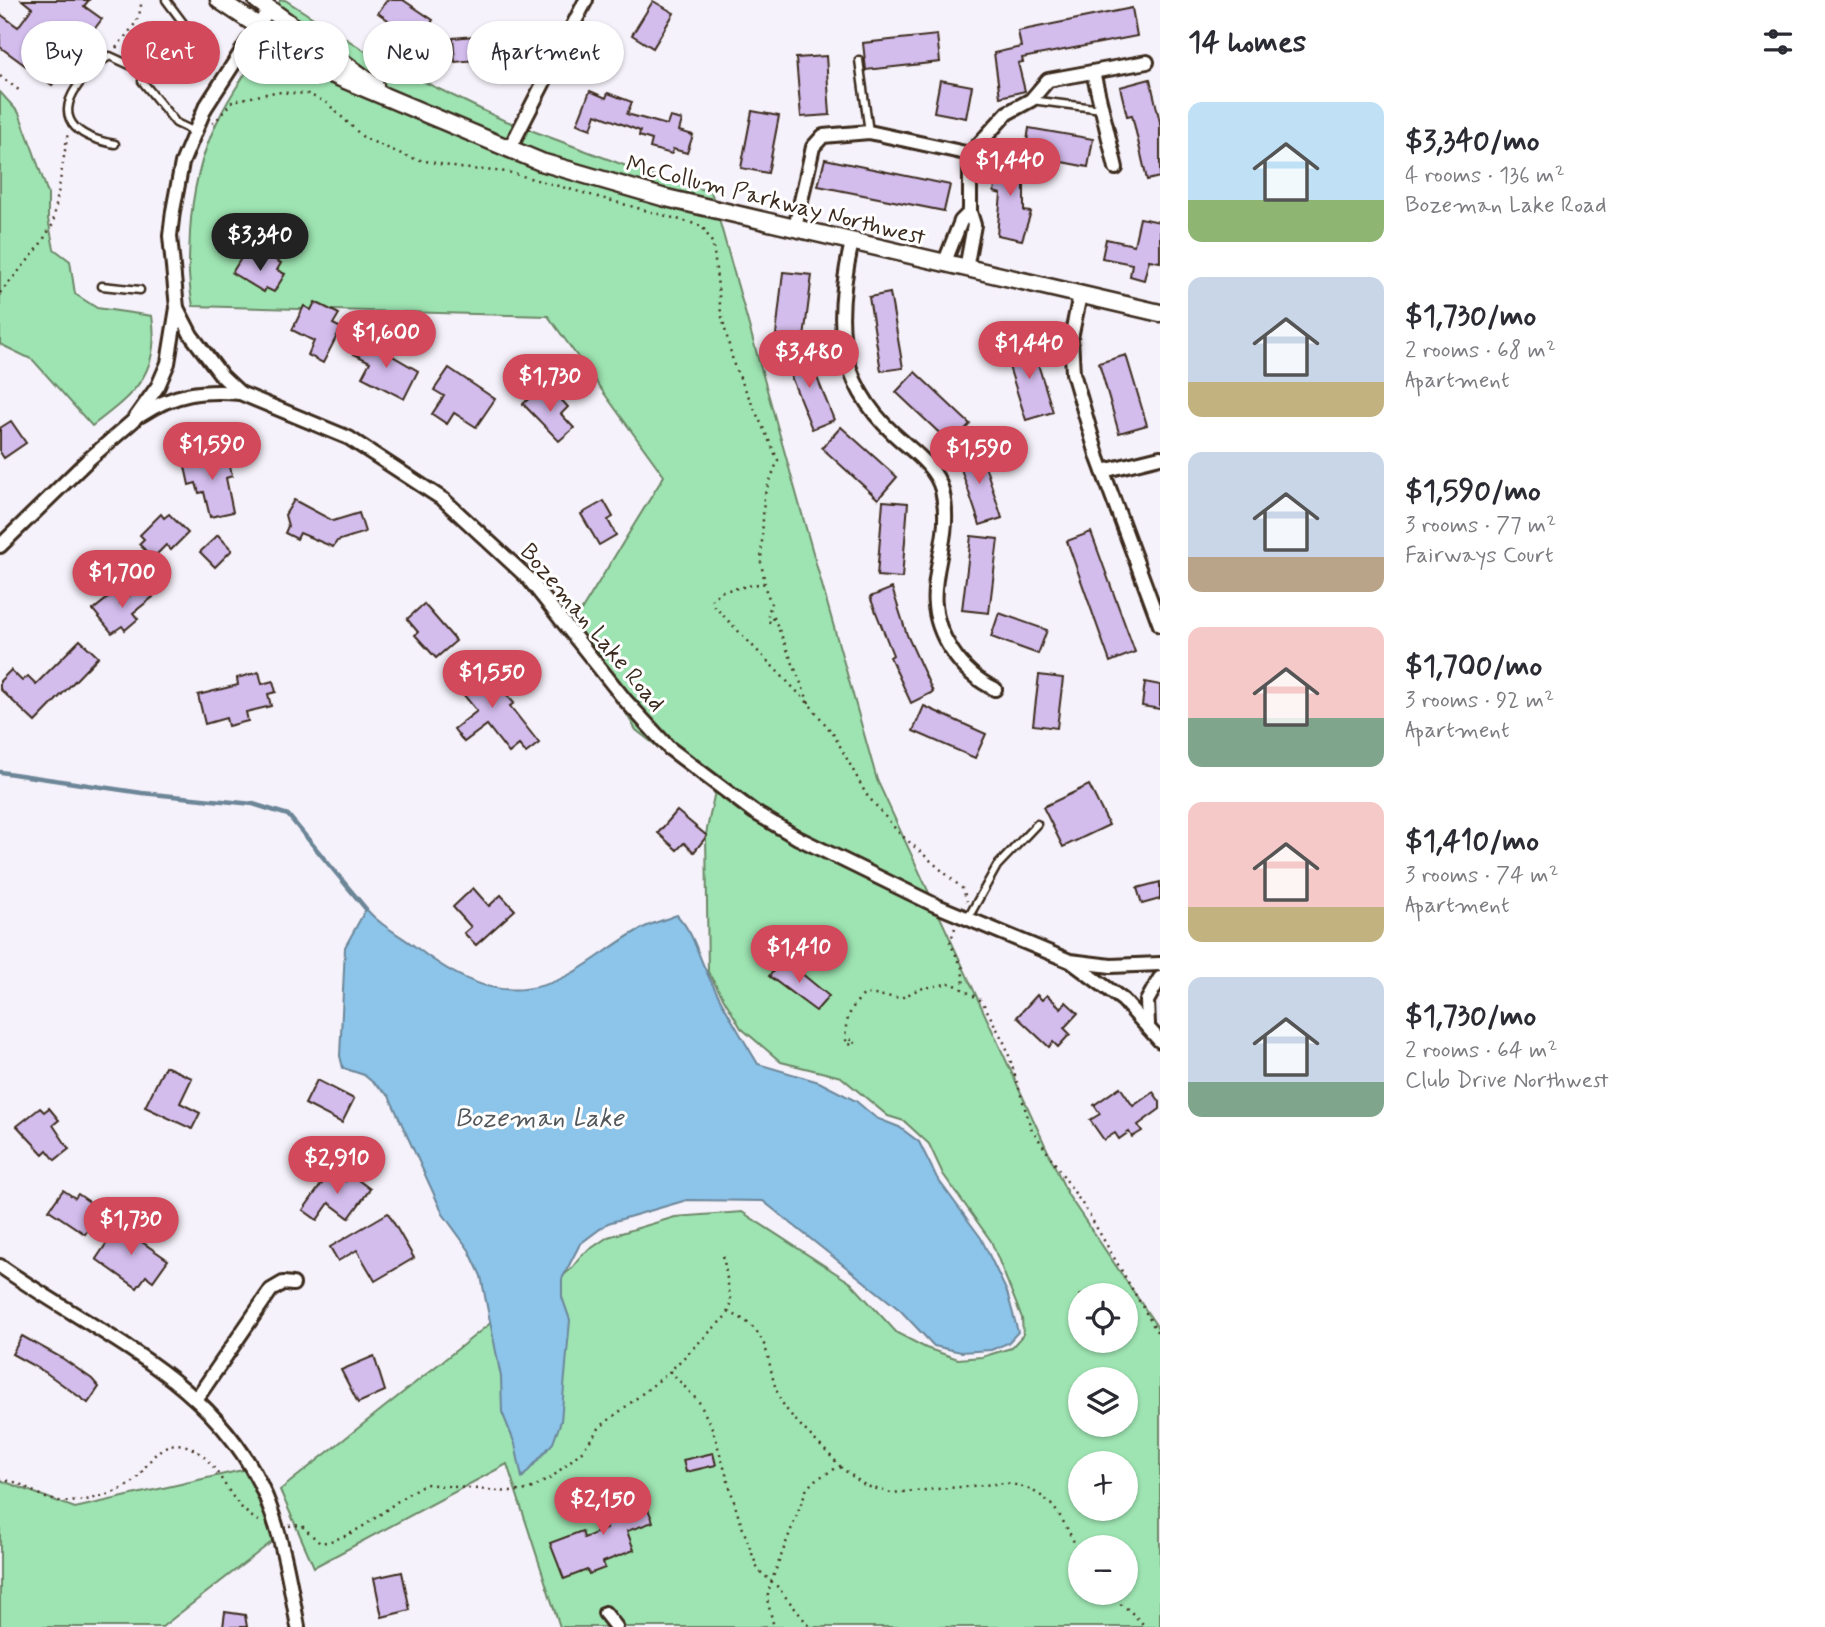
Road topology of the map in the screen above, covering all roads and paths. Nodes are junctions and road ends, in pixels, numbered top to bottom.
1 (141, 0) edge
2 (166, 0) edge
3 (219, 0) edge
4 (586, 0) edge
5 (263, 4) edge
6 (182, 21) edge
7 (248, 21) edge
8 (259, 21) edge
9 (110, 56) junction
10 (859, 60) dead end
11 (121, 61) edge
12 (1147, 62) dead end
13 (234, 63) edge
14 (1093, 72) junction
15 (0, 76) edge
16 (349, 81) edge
17 (145, 84) edge
18 (20, 91) dead end
19 (391, 98) junction
20 (1031, 100) junction
21 (1102, 110) junction
22 (202, 130) junction
23 (68, 132) dead end
24 (869, 132) junction
25 (115, 144) dead end
26 (509, 150) junction
27 (970, 154) junction
28 (1116, 168) dead end
29 (970, 212) junction
30 (794, 228) junction
31 (852, 242) junction
32 (944, 264) junction
33 (966, 268) junction
34 (102, 286) dead end
35 (140, 290) dead end
36 (0, 293) edge
37 (1080, 295) junction
38 (177, 308) junction
39 (1160, 313) edge
40 (240, 393) junction
41 (133, 421) junction
42 (1160, 457) edge
43 (1103, 471) junction
44 (0, 547) edge
45 (765, 583) dead end
46 (1160, 625) edge
47 (995, 689) dead end
48 (809, 703) dead end
49 (1037, 824) dead end
50 (966, 913) junction
51 (956, 927) dead end
52 (1070, 961) junction
53 (1160, 964) edge
54 (1160, 978) edge
55 (964, 987) dead end
56 (1148, 1024) junction
57 (850, 1040) dead end
58 (1160, 1041) edge
59 (723, 1255) dead end
60 (0, 1266) edge
61 (293, 1284) dead end
62 (727, 1312) junction
63 (1160, 1337) edge
64 (670, 1371) junction
65 (197, 1398) junction
66 (840, 1466) dead end
67 (0, 1480) edge
68 (265, 1524) dead end
69 (289, 1525) dead end
70 (1070, 1535) edge
71 (771, 1581) junction
72 (1122, 1605) edge
73 (605, 1613) dead end
74 (298, 1627) edge
75 (616, 1627) edge
76 (774, 1627) edge
77 (810, 1627) edge
78 (1146, 1627) edge

1 - 9 path
2 - 6 lane
3 - 7 street, McCollum Parkway Northwest
4 - 26 street
5 - 8 street, Bozeman Lake Road
5 - 19 street, McCollum Parkway Northwest
9 - 11 lane
9 - 25 lane
10 - 24 lane
12 - 14 street
13 - 22 street, Bozeman Lake Road
14 - 20 street
14 - 21 street
15 - 18 path
16 - 19 street, McCollum Parkway Northwest
17 - 22 lane
19 - 26 street, McCollum Parkway Northwest
20 - 21 lane
20 - 27 street
21 - 28 street
22 - 38 street, Bozeman Lake Road
22 - 45 path
23 - 36 path
24 - 27 street
24 - 30 street
26 - 30 street, McCollum Parkway Northwest
27 - 29 street
29 - 32 street
29 - 33 street
30 - 31 street, McCollum Parkway Northwest
31 - 32 street, McCollum Parkway Northwest
31 - 47 street
32 - 33 street, McCollum Parkway Northwest
33 - 37 street, McCollum Parkway Northwest
34 - 35 lane
37 - 39 street, McCollum Parkway Northwest
37 - 43 street
38 - 40 street, Bozeman Lake Road
38 - 41 street
40 - 41 street
40 - 50 street, Bozeman Lake Road
41 - 44 street
42 - 43 street
43 - 46 street
48 - 50 path
49 - 50 lane
50 - 52 street, Bozeman Lake Road
51 - 55 path
52 - 53 street, Bozeman Lake Road
52 - 56 street
54 - 56 street
56 - 58 street
57 - 63 path
59 - 62 path
60 - 65 street
61 - 65 street
62 - 64 path
62 - 71 path
64 - 69 path
64 - 71 path
65 - 74 street
66 - 70 path
67 - 68 path
71 - 76 path
71 - 77 path
72 - 78 path
73 - 75 street

